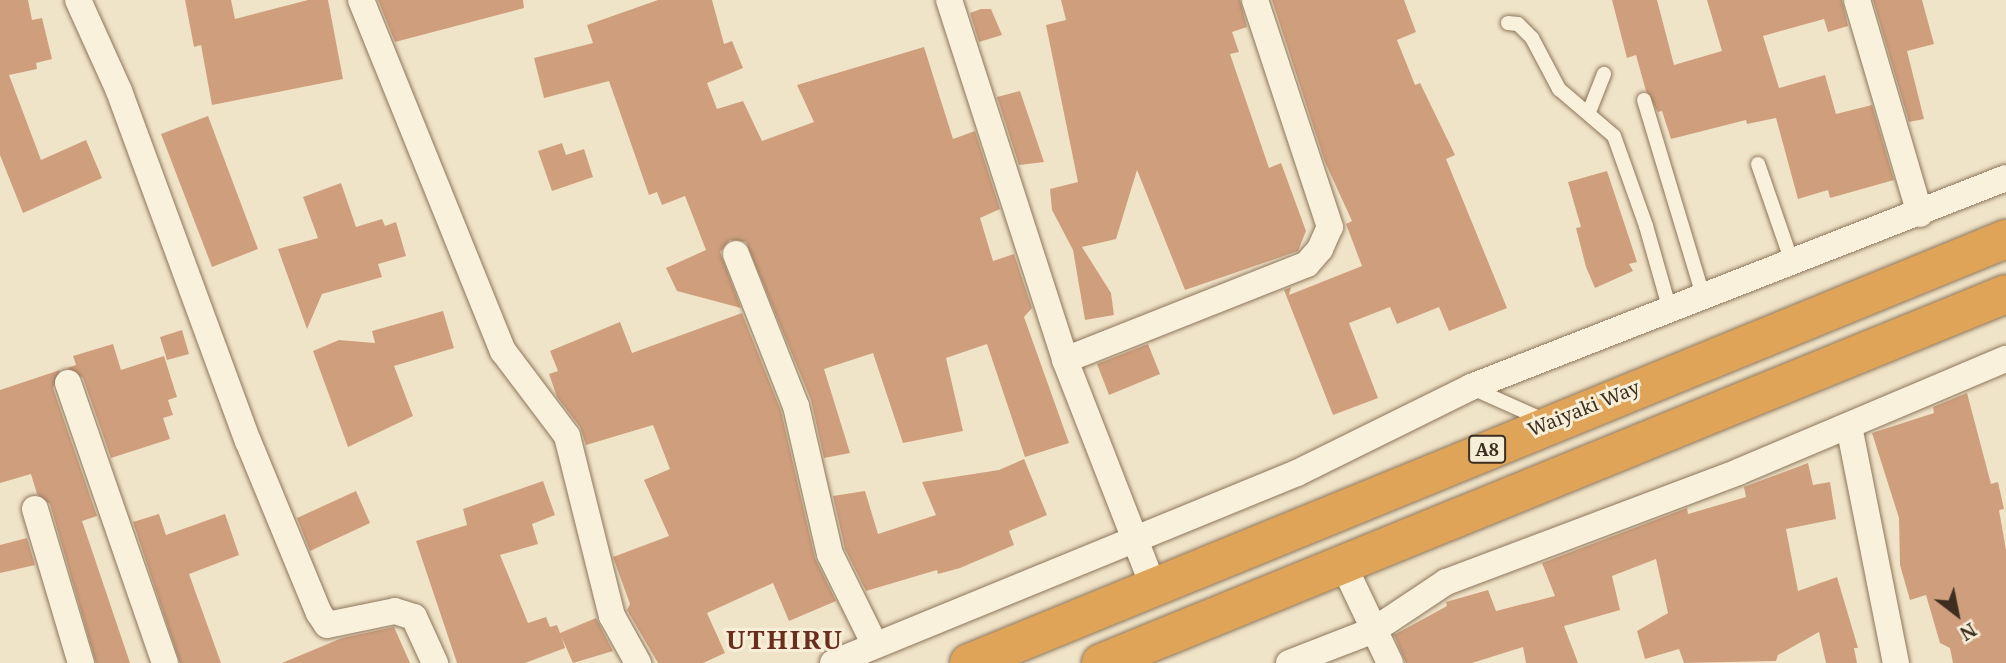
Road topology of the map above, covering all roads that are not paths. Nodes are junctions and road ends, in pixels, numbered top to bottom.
1 (78, 0) edge
2 (361, 0) edge
3 (949, 0) edge
4 (1255, 0) edge
5 (1857, 0) edge
6 (1508, 23) dead end
7 (1604, 74) dead end
8 (1644, 100) dead end
9 (1588, 111) junction
10 (1758, 164) dead end
11 (2006, 178) edge
12 (1920, 214) junction
13 (2006, 239) edge
14 (736, 254) dead end
15 (1792, 262) junction
16 (2006, 294) edge
17 (1703, 296) junction
18 (1669, 307) junction
19 (2006, 359) edge
20 (1065, 360) junction
21 (68, 383) dead end
22 (1471, 387) junction
23 (1549, 423) junction
24 (1849, 426) junction
25 (35, 509) dead end
26 (1137, 539) junction
27 (1343, 564) junction
28 (1154, 588) junction
29 (1374, 630) junction
30 (875, 645) junction
31 (81, 663) edge
32 (165, 663) edge
33 (435, 663) edge
34 (638, 663) edge
35 (833, 663) edge
36 (969, 663) edge
37 (1101, 663) edge
38 (1289, 663) edge
39 (1391, 663) edge
40 (1896, 663) edge

1 - 33 street
2 - 34 street
3 - 20 street
4 - 20 street
5 - 12 street
6 - 9 lane
7 - 9 lane
8 - 17 lane
9 - 18 lane
10 - 15 lane
11 - 12 street
12 - 15 street
13 - 23 highway, Waiyaki Way / A8
14 - 30 street
15 - 17 street
16 - 27 highway
17 - 18 street
18 - 22 street
19 - 24 street
20 - 26 street
21 - 32 street
22 - 23 lane
22 - 26 street
23 - 28 highway, Waiyaki Way / A8
24 - 29 street
24 - 40 street
25 - 31 street
26 - 28 street
26 - 30 street
27 - 29 street
27 - 37 highway
28 - 36 highway, Waiyaki Way / A8
29 - 38 street
29 - 39 street
30 - 35 street

